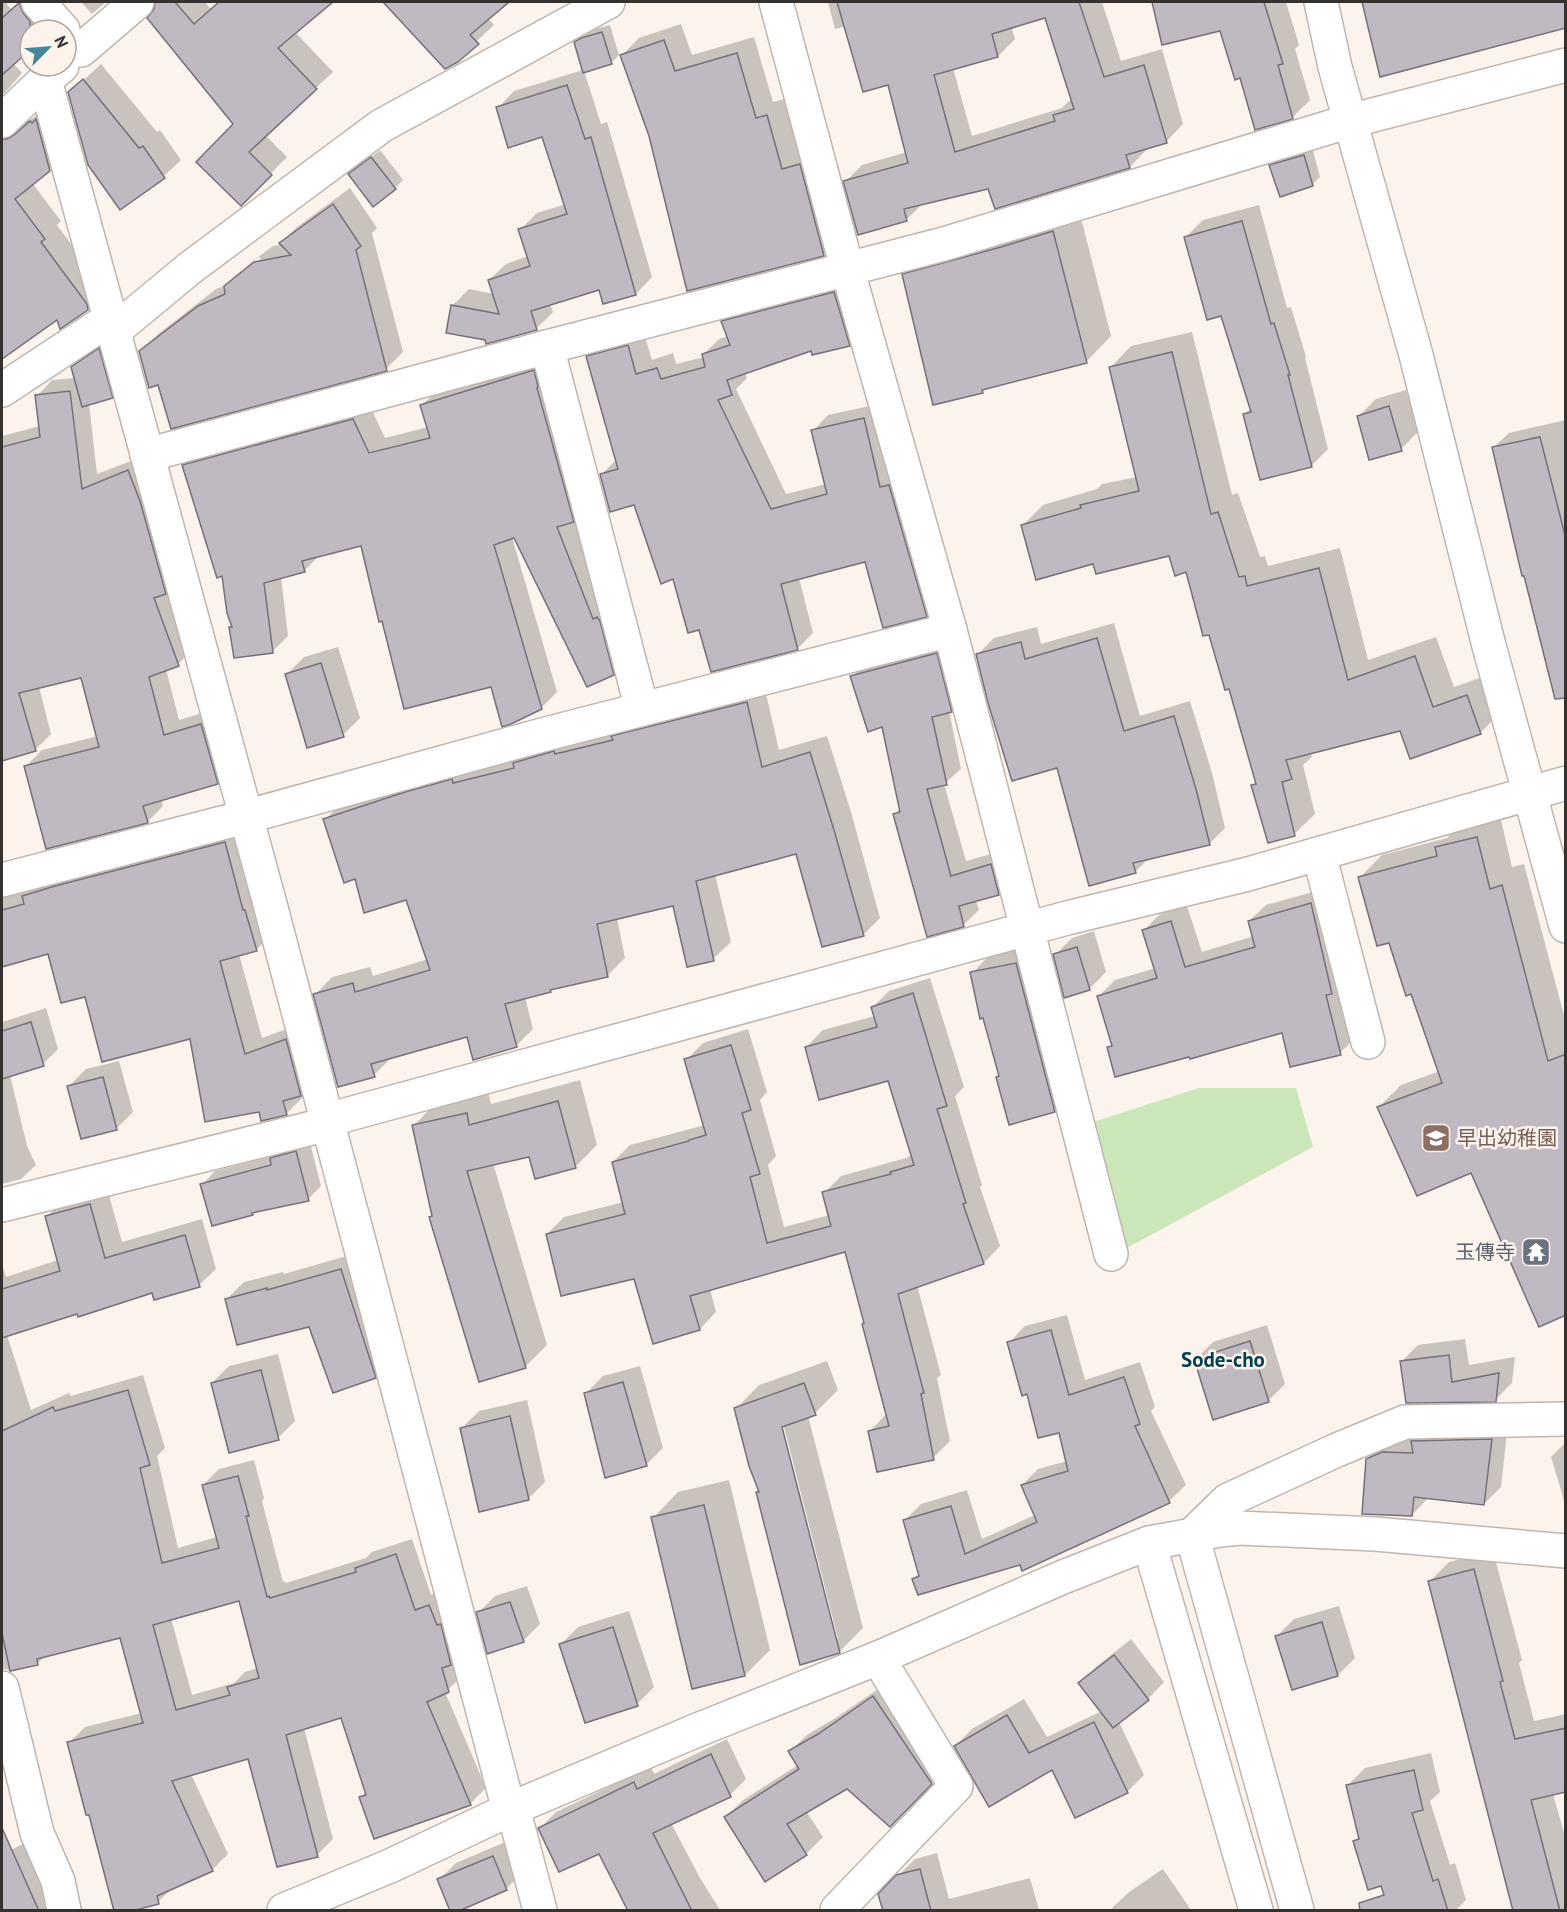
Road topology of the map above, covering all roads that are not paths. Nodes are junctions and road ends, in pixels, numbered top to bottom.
1 (38, 2) edge
2 (137, 2) edge
3 (608, 2) edge
4 (776, 2) edge
5 (1321, 2) edge
6 (46, 18) edge
7 (78, 44) edge
8 (1566, 65) edge
9 (42, 78) edge
10 (68, 78) edge
11 (2, 121) edge
12 (1350, 121) junction
13 (848, 268) junction
14 (112, 325) junction
15 (547, 347) junction
16 (2, 390) edge
17 (147, 455) junction
18 (950, 630) junction
19 (642, 709) junction
20 (1566, 783) edge
21 (1529, 794) junction
22 (245, 818) junction
23 (1319, 854) junction
24 (2, 880) edge
25 (1566, 926) edge
26 (1027, 929) junction
27 (1368, 1042) dead end
28 (328, 1124) junction
29 (2, 1205) edge
30 (1111, 1254) dead end
31 (1566, 1419) edge
32 (1192, 1535) junction
33 (1149, 1543) junction
34 (1566, 1551) edge
35 (878, 1658) junction
36 (2, 1688) edge
37 (511, 1809) junction
38 (841, 1908) edge
39 (64, 1911) edge
40 (284, 1911) edge
41 (540, 1911) edge
42 (1256, 1911) edge
43 (1297, 1911) edge

1 - 6 street
2 - 7 street
3 - 14 street
4 - 13 street
5 - 12 street
8 - 12 street
9 - 11 street
10 - 14 street
12 - 13 street
12 - 21 street
13 - 15 street
13 - 18 street
14 - 16 street
14 - 17 street
15 - 17 street
15 - 19 street
17 - 22 street
18 - 19 street
18 - 26 street
19 - 22 street
20 - 21 street
21 - 23 street
21 - 25 street
22 - 24 street
22 - 28 street
23 - 26 street
23 - 27 street
26 - 28 street
26 - 30 street
28 - 29 street
28 - 37 street
31 - 32 street
32 - 33 street
32 - 34 street
32 - 43 street
33 - 35 street
33 - 42 street
35 - 37 street
35 - 38 street
36 - 39 street
37 - 40 street
37 - 41 street

